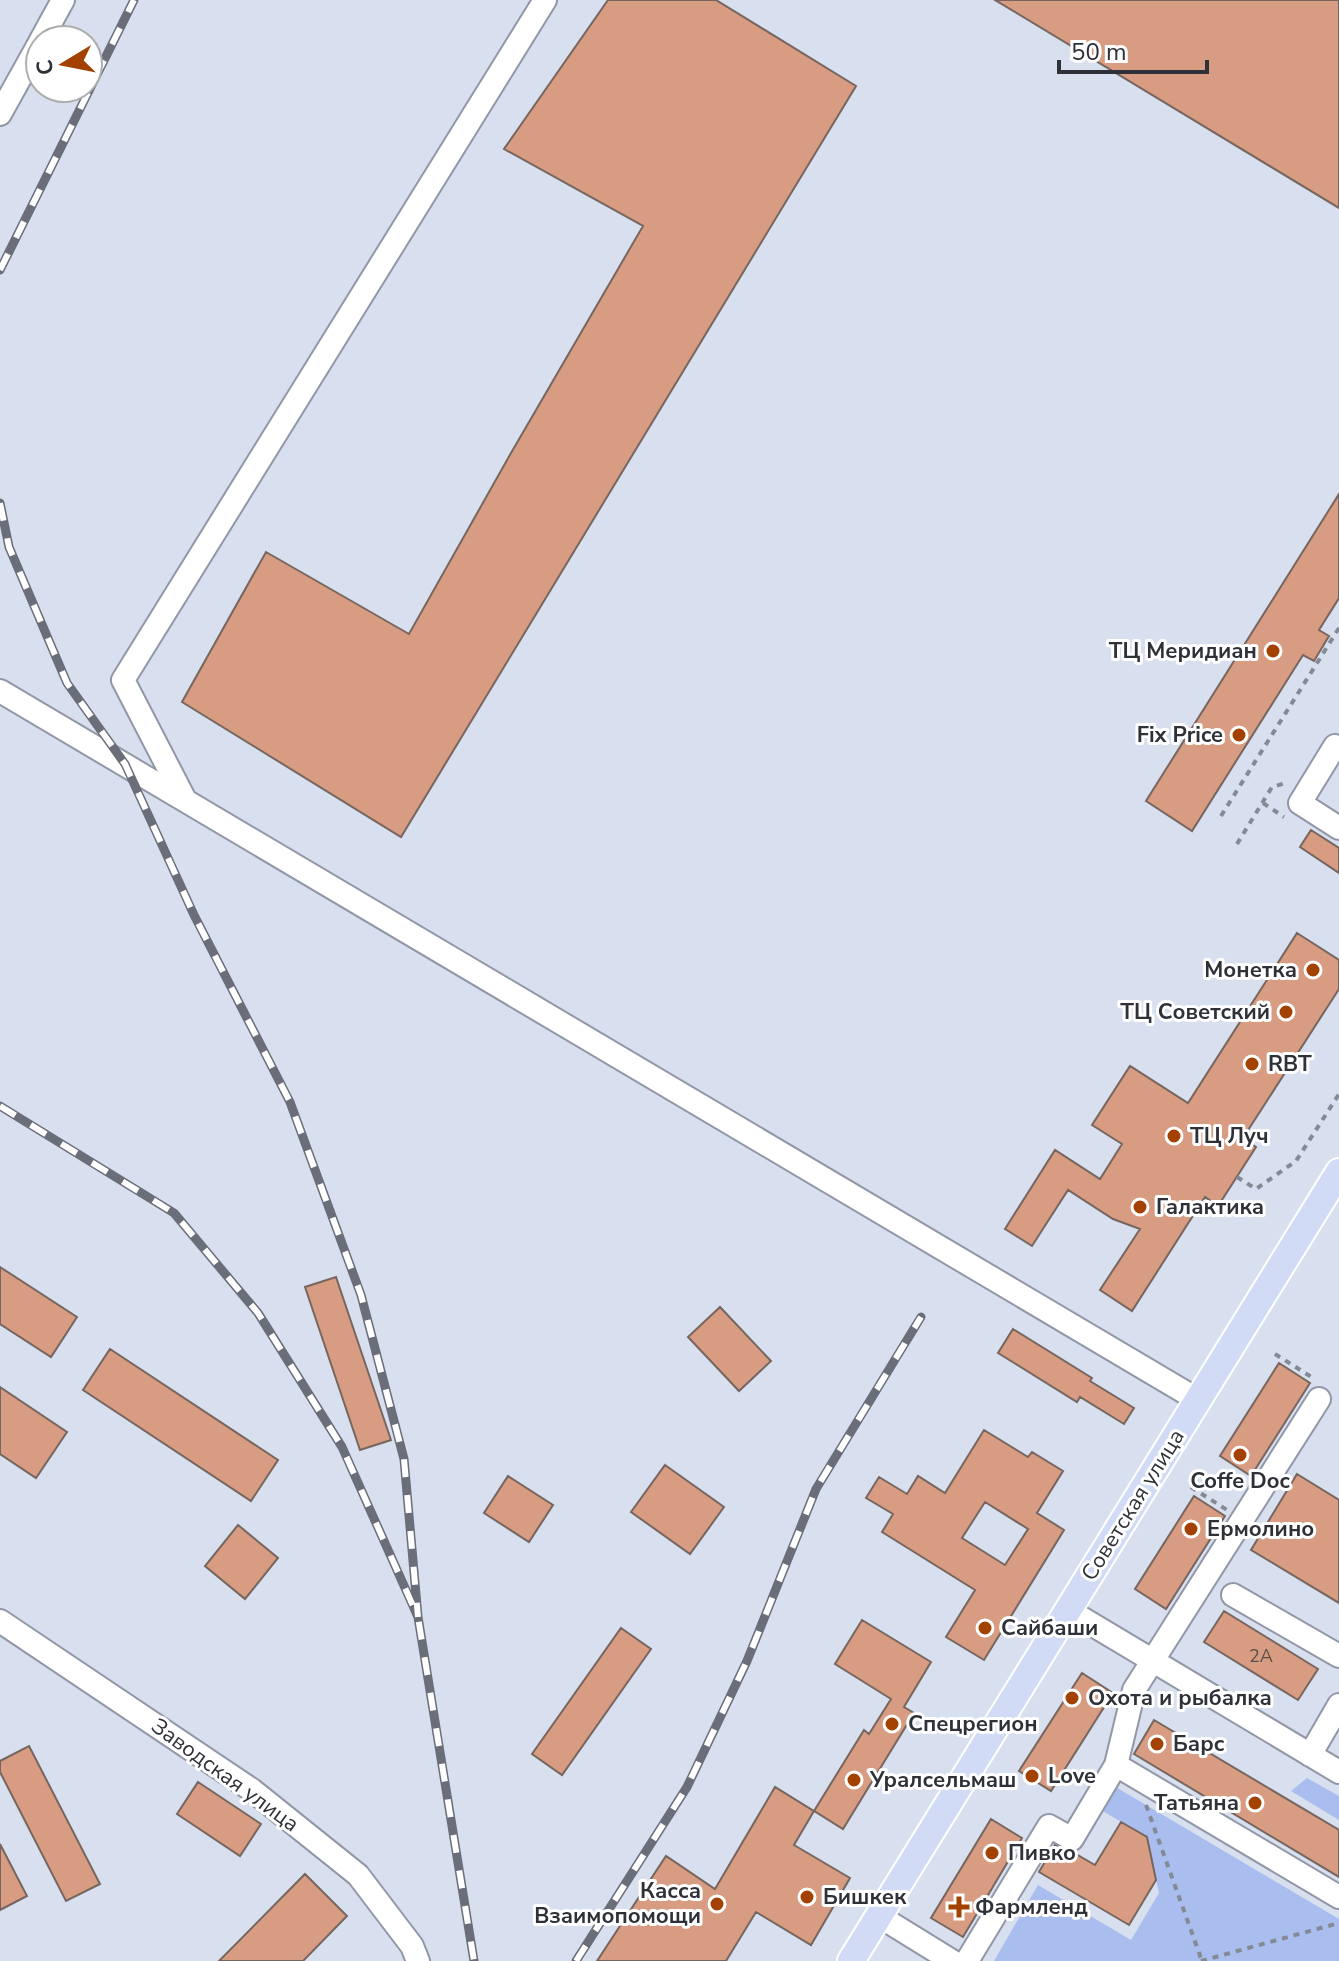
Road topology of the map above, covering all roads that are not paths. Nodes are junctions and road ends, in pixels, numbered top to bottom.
1 (63, 0) edge
2 (545, 0) edge
3 (50, 24) edge
4 (24, 70) edge
5 (0, 114) edge
6 (0, 691) edge
7 (1339, 749) edge
8 (184, 799) junction
9 (1339, 828) edge
10 (1339, 1172) edge
11 (1319, 1399) road end
12 (1198, 1400) junction
13 (1233, 1595) dead end
14 (1068, 1610) junction
15 (0, 1621) edge
16 (1339, 1656) edge
17 (1152, 1661) junction
18 (1339, 1705) edge
19 (1310, 1755) junction
20 (1116, 1765) junction
21 (1339, 1772) edge
22 (1339, 1897) edge
23 (879, 1916) junction
24 (418, 1961) edge
25 (851, 1961) edge
26 (952, 1961) edge
27 (967, 1961) edge

1 - 3 street
2 - 8 street
4 - 5 street
6 - 8 street
7 - 9 street
8 - 12 street
10 - 12 main road, Советская улица
11 - 17 street
12 - 14 main road, Советская улица
13 - 16 street
14 - 17 street
14 - 23 main road, Советская улица
15 - 24 street, Заводская улица
17 - 19 street
17 - 20 street
18 - 19 street
19 - 21 street
20 - 22 street
20 - 27 street
23 - 25 main road, Советская улица
23 - 26 street

